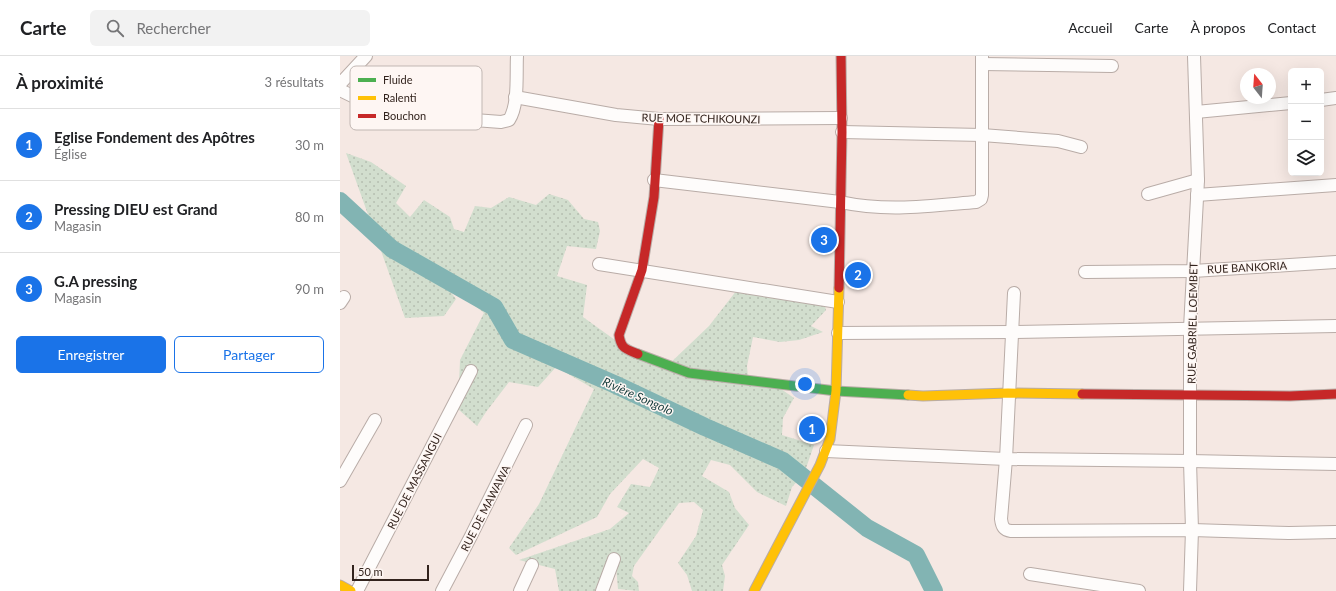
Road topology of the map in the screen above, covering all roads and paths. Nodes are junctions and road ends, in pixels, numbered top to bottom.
1 (366, 56) edge
2 (517, 56) edge
3 (841, 56) edge
4 (1194, 56) edge
5 (982, 60) edge
6 (357, 66) edge
7 (1112, 66) dead end
8 (350, 73) edge
9 (340, 84) edge
10 (340, 90) edge
11 (350, 95) edge
12 (515, 97) junction
13 (1336, 98) edge
14 (1324, 100) edge
15 (1288, 103) edge
16 (1196, 112) junction
17 (842, 118) junction
18 (659, 119) junction
19 (482, 121) edge
20 (842, 132) junction
21 (982, 135) junction
22 (1082, 147) dead end
23 (654, 180) junction
24 (1198, 180) junction
25 (1336, 185) edge
26 (1148, 194) dead end
27 (1197, 195) junction
28 (840, 202) junction
29 (1336, 262) edge
30 (599, 264) dead end
31 (642, 270) junction
32 (1193, 271) junction
33 (1085, 272) dead end
34 (1014, 293) dead end
35 (838, 302) junction
36 (1336, 326) edge
37 (1190, 328) junction
38 (1012, 332) junction
39 (838, 333) junction
40 (471, 371) dead end
41 (836, 391) junction
42 (1008, 393) junction
43 (1191, 394) junction
44 (1336, 394) edge
45 (375, 420) dead end
46 (526, 425) dead end
47 (826, 451) junction
48 (1006, 459) junction
49 (1190, 461) junction
50 (1336, 464) edge
51 (340, 481) edge
52 (1192, 530) junction
53 (1336, 532) edge
54 (614, 559) dead end
55 (532, 566) dead end
56 (1030, 574) dead end
57 (340, 585) edge
58 (351, 591) edge
59 (357, 591) edge
60 (442, 591) edge
61 (520, 591) edge
62 (602, 591) edge
63 (754, 591) edge
64 (1139, 591) edge
65 (1190, 591) edge

1 - 6 street
2 - 12 street
3 - 17 street
4 - 16 street, RUE GABRIEL LOEMBET
5 - 7 street
5 - 21 street
8 - 9 street
10 - 11 street
12 - 18 street, RUE MOE TCHIKOUNZI
12 - 19 street
13 - 14 street
15 - 16 street
16 - 24 street, RUE GABRIEL LOEMBET
17 - 18 street, RUE MOE TCHIKOUNZI
17 - 20 street
18 - 23 street
20 - 21 street
20 - 28 street
21 - 22 street
21 - 28 street
23 - 28 street
23 - 31 street
24 - 26 street
24 - 27 street, RUE GABRIEL LOEMBET
25 - 27 street
27 - 32 street, RUE GABRIEL LOEMBET
28 - 35 street
29 - 32 street, RUE BANKORIA
30 - 31 street
31 - 35 street
31 - 41 street
32 - 33 street, RUE BANKORIA
32 - 37 street, RUE GABRIEL LOEMBET
34 - 38 street
35 - 39 street
36 - 37 street
37 - 38 street
37 - 43 street, RUE GABRIEL LOEMBET
38 - 39 street
38 - 42 street
39 - 41 street
40 - 59 street, RUE DE MASSANGUI
41 - 42 street
41 - 47 street
42 - 43 street
42 - 48 street
43 - 44 street
43 - 49 street, RUE GABRIEL LOEMBET
45 - 51 street
46 - 60 street, RUE DE MAWAWA
47 - 48 street
47 - 63 street
48 - 49 street
48 - 52 street
49 - 50 street
49 - 52 street, RUE GABRIEL LOEMBET
52 - 53 street
52 - 65 street, RUE GABRIEL LOEMBET
54 - 62 street
55 - 61 street
56 - 64 street
57 - 58 street

